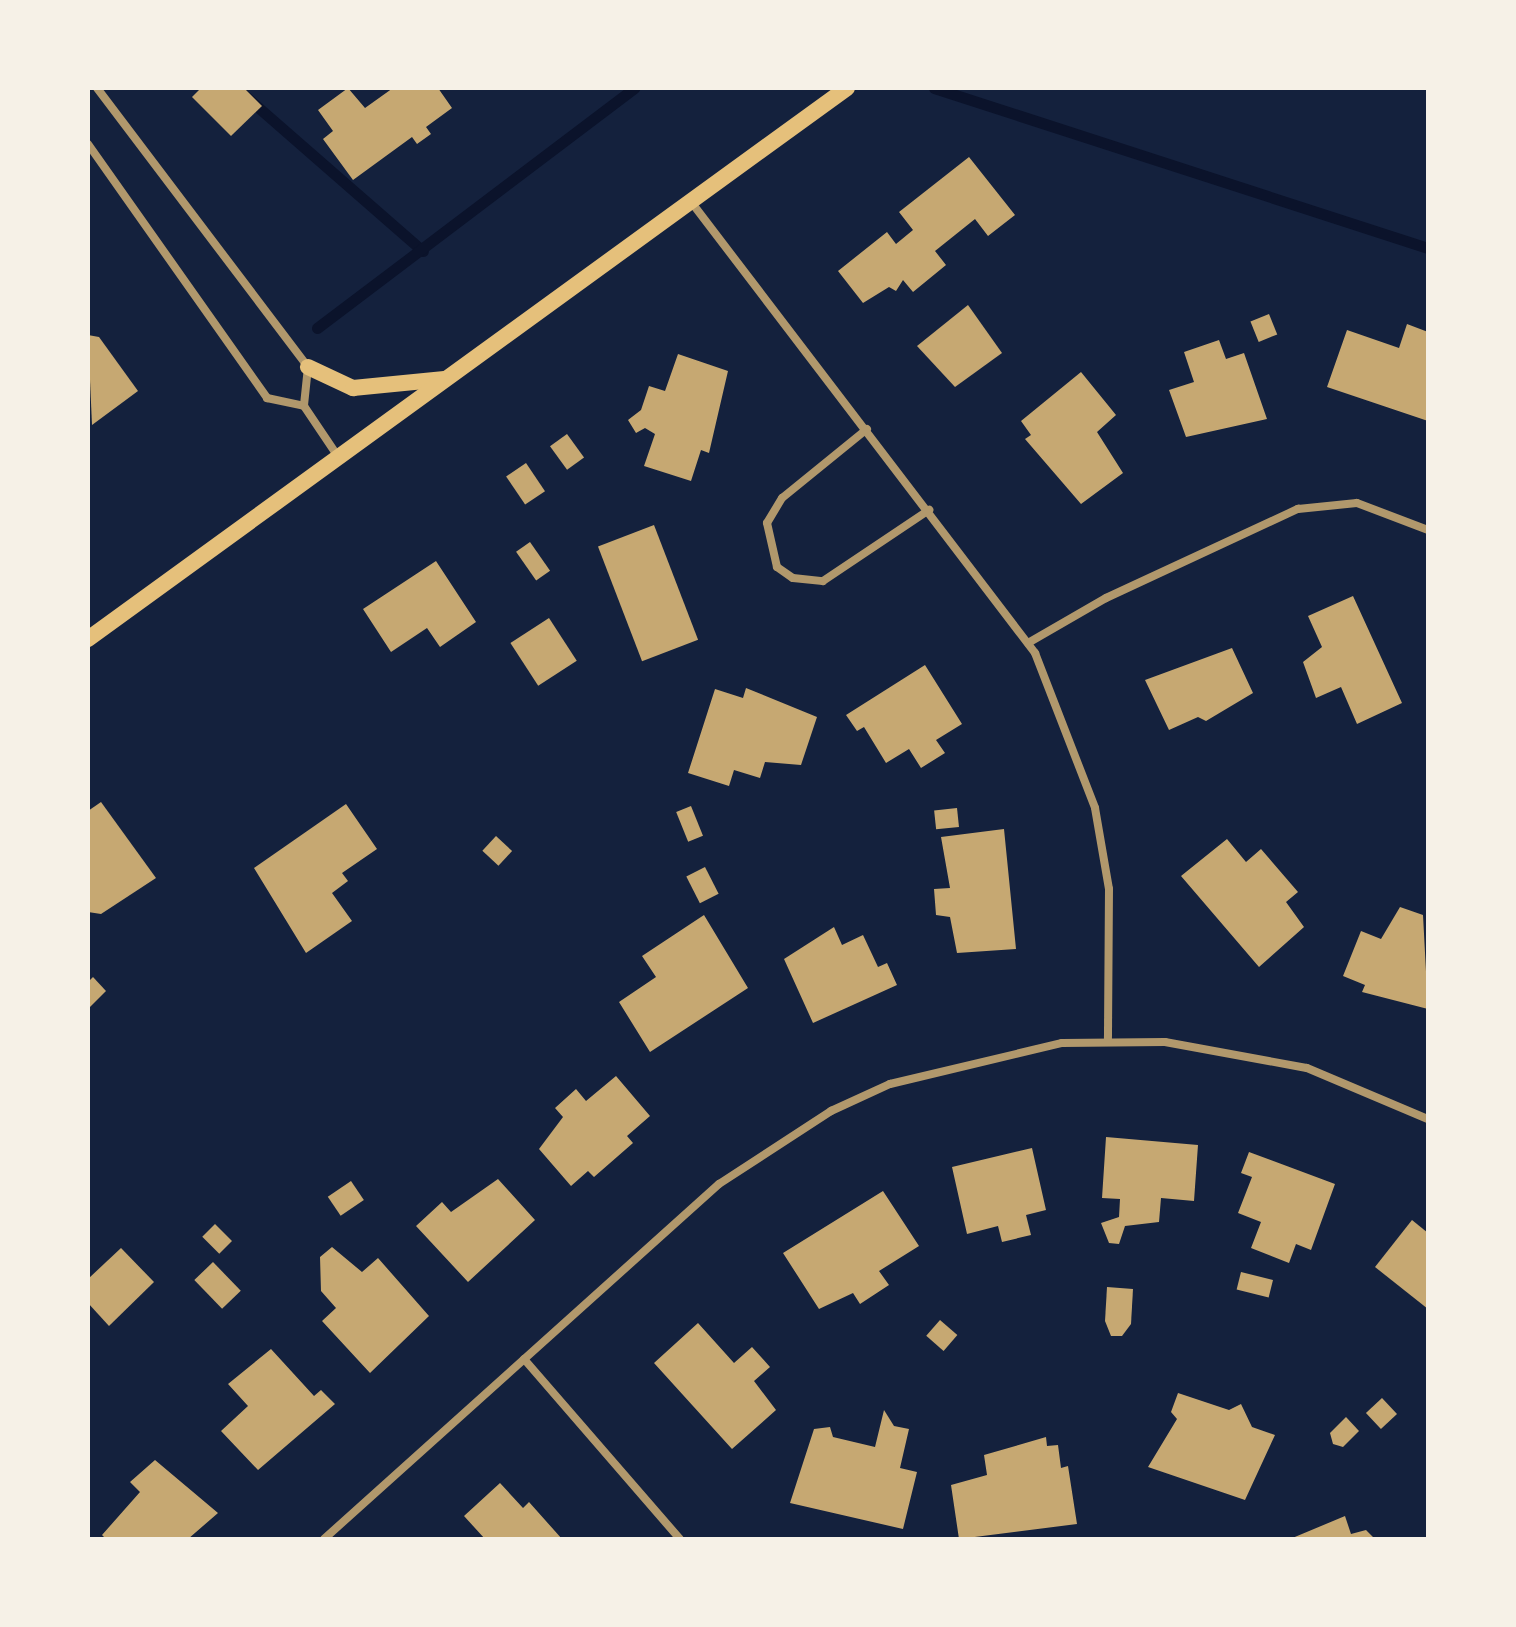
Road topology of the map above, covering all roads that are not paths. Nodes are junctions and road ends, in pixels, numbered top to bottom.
1 (97, 88) edge
2 (847, 88) edge
3 (88, 144) edge
4 (692, 203) junction
5 (308, 367) junction
6 (451, 378) junction
7 (304, 406) junction
8 (867, 429) junction
9 (340, 458) junction
10 (929, 510) junction
11 (1428, 530) edge
12 (88, 639) edge
13 (1028, 643) junction
14 (1108, 1042) junction
15 (1428, 1119) edge
16 (524, 1359) junction
17 (324, 1539) edge
18 (680, 1539) edge

1 - 5 street
2 - 4 main road
3 - 7 street
4 - 6 main road
4 - 8 street
5 - 6 main road
5 - 7 street
6 - 9 main road
7 - 9 street
8 - 10 street
8 - 10 street
9 - 12 main road
10 - 13 street
11 - 13 street
13 - 14 street
14 - 15 street
14 - 16 street
16 - 17 street
16 - 18 street

